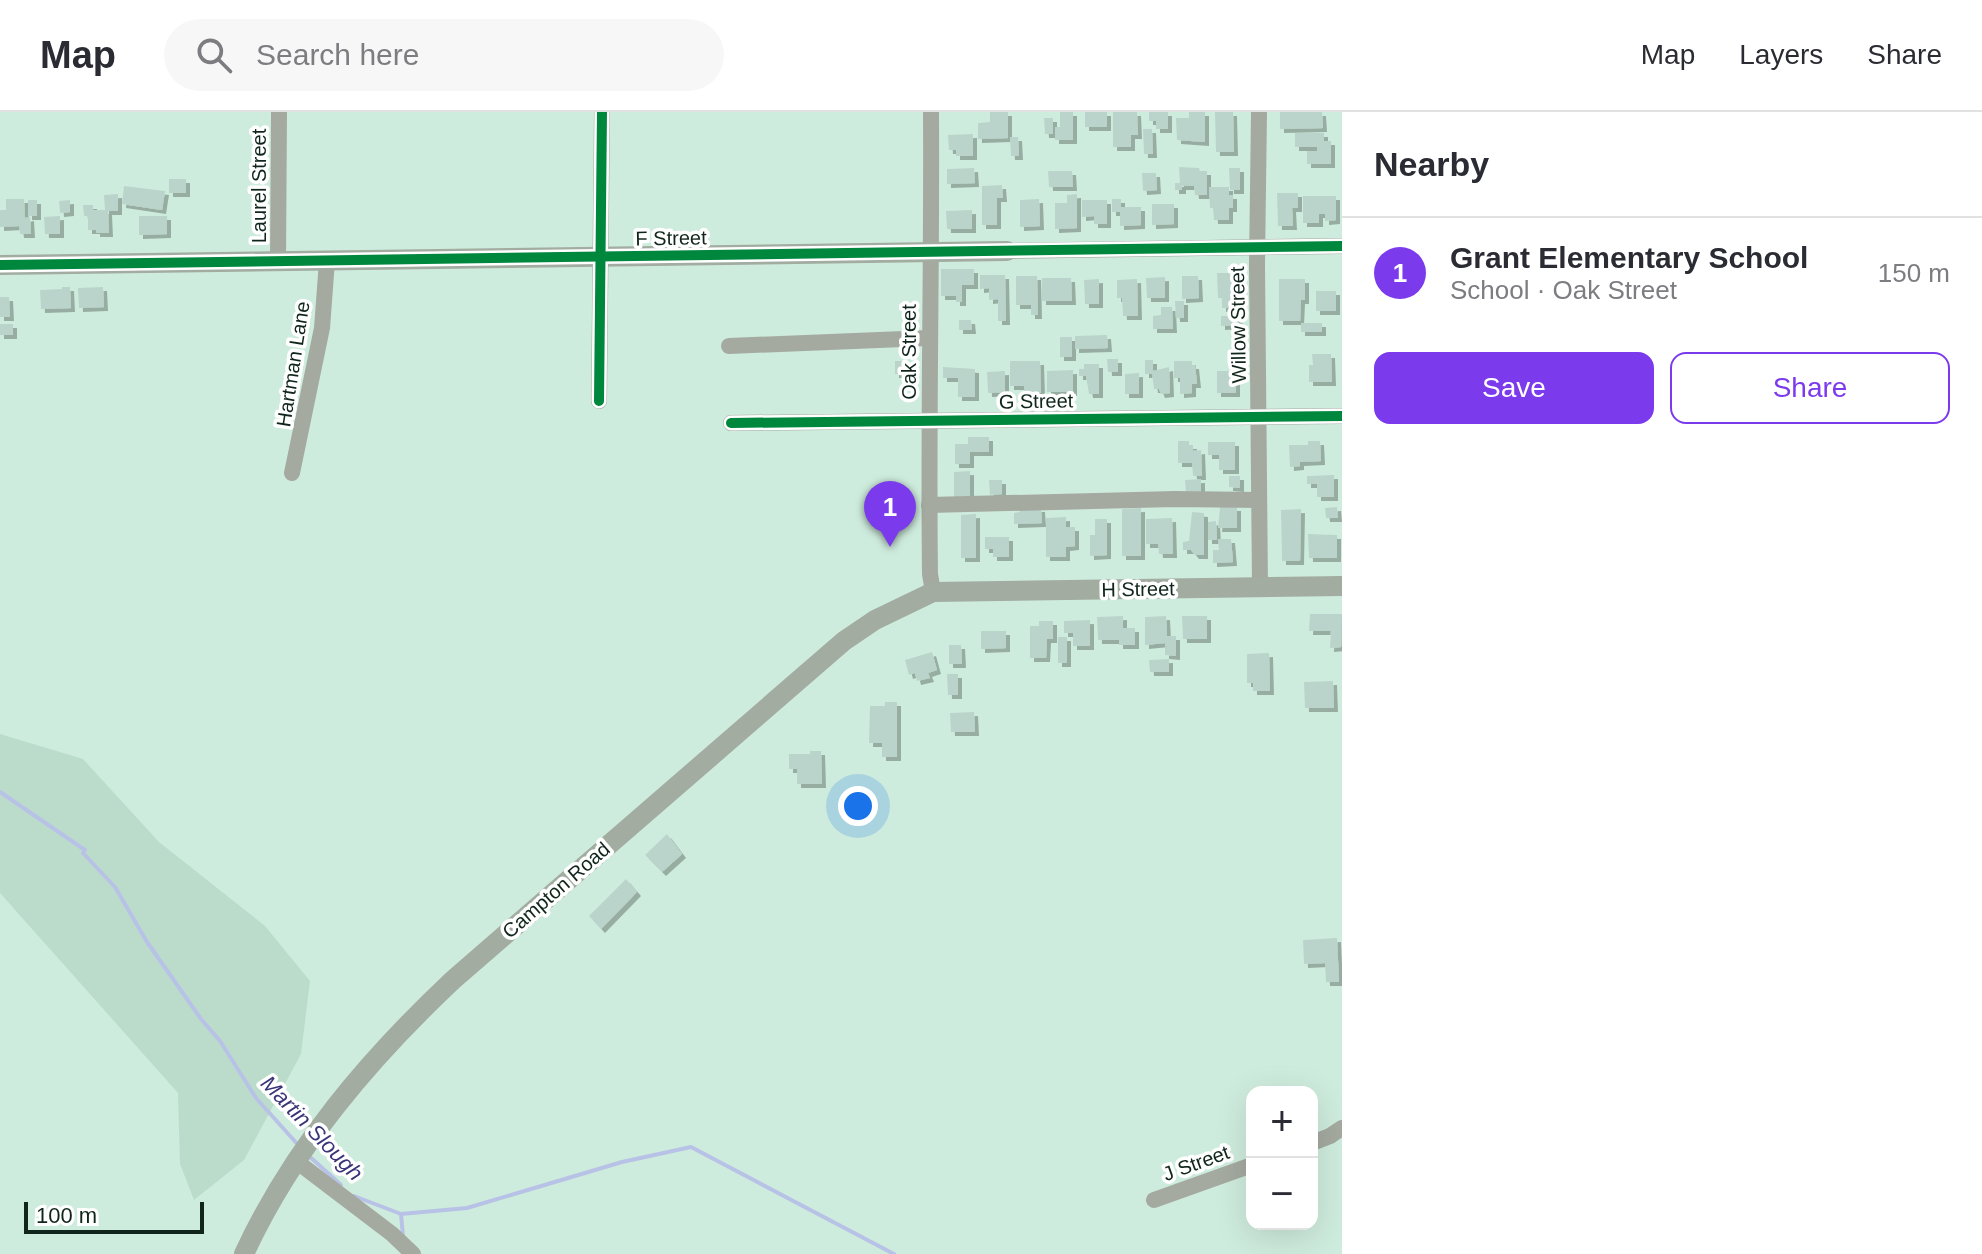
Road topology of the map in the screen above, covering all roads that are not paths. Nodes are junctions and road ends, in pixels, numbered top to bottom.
1 (279, 112) edge
2 (602, 112) edge
3 (931, 112) edge
4 (1259, 112) edge
5 (1342, 246) edge
6 (1257, 247) junction
7 (1007, 251) joint
8 (930, 252) junction
9 (599, 257) junction
10 (278, 261) junction
11 (327, 261) junction
12 (0, 265) edge
13 (928, 338) junction
14 (729, 346) dead end
15 (599, 401) dead end
16 (1342, 416) edge
17 (1259, 417) junction
18 (929, 421) junction
19 (731, 423) dead end
20 (292, 473) dead end
21 (1259, 500) junction
22 (929, 505) junction
23 (1260, 586) junction
24 (1342, 586) edge
25 (933, 592) junction
26 (1342, 1128) edge
27 (1318, 1141) edge
28 (296, 1161) junction
29 (1246, 1167) edge
30 (1154, 1200) dead end
31 (244, 1254) edge
32 (413, 1254) edge

1 - 10 street, Laurel Street
2 - 9 street
3 - 8 street, Oak Street
4 - 6 street, Willow Street
5 - 6 street, F Street
6 - 7 street, F Street
6 - 17 street, Willow Street
7 - 8 main road, F Street
8 - 9 main road, F Street
8 - 13 street, Oak Street
9 - 11 main road, F Street
9 - 15 street
10 - 11 main road, F Street
10 - 12 main road, F Street
11 - 20 street, Hartman Lane
13 - 14 street
13 - 18 street, Oak Street
16 - 17 street, G Street
17 - 18 street, G Street
17 - 21 street, Willow Street
18 - 19 street, G Street
18 - 22 street, Oak Street
21 - 22 street
21 - 23 street, Willow Street
22 - 25 street, Oak Street
23 - 24 main road, H Street
23 - 25 main road, H Street
25 - 28 main road, Campton Road
26 - 27 street
28 - 31 main road, Campton Road
28 - 32 street
29 - 30 street, J Street

